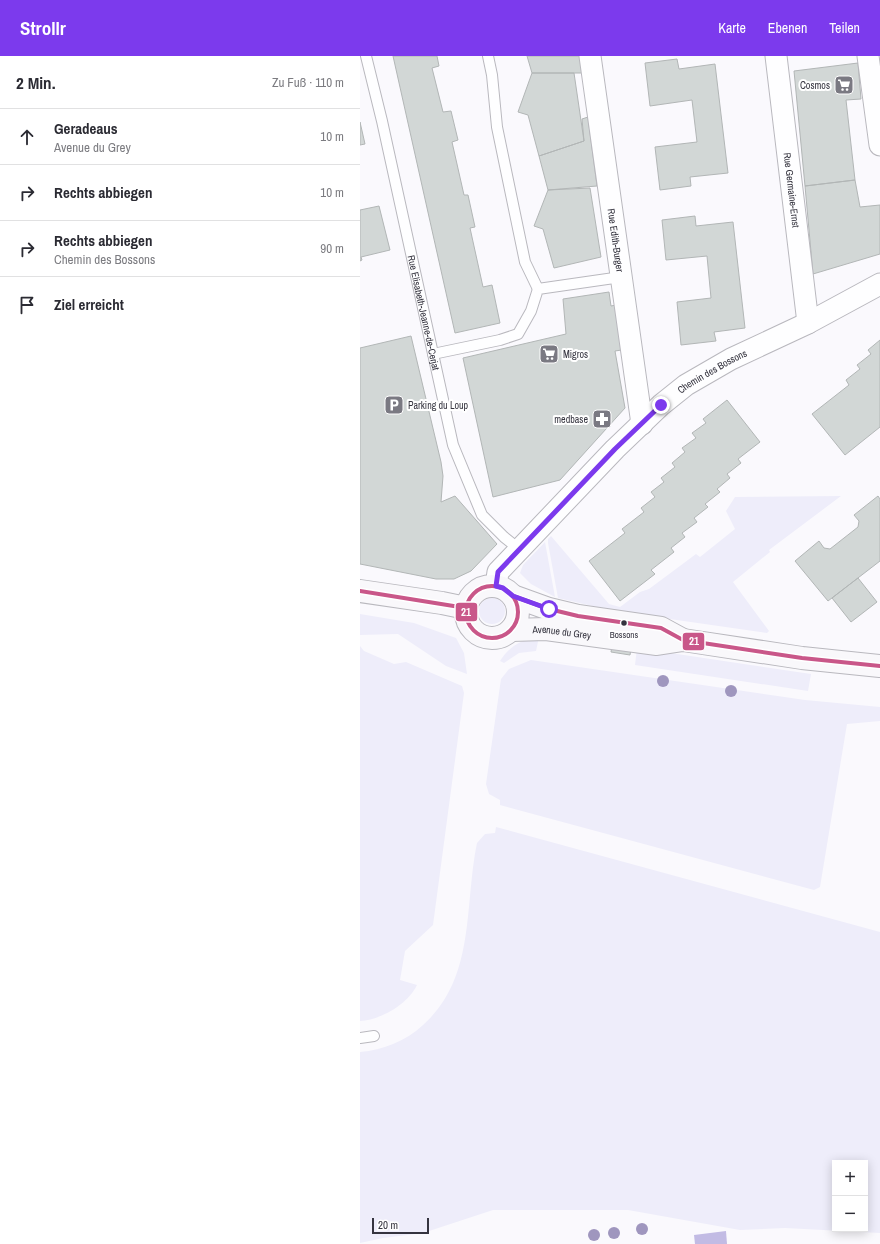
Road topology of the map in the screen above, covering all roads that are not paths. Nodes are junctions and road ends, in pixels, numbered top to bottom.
1 (366, 56) edge
2 (488, 56) edge
3 (590, 56) edge
4 (776, 56) edge
5 (868, 56) edge
6 (880, 144) edge
7 (621, 277) junction
8 (880, 284) edge
9 (538, 289) junction
10 (808, 323) junction
11 (433, 354) junction
12 (642, 424) junction
13 (520, 550) junction
14 (360, 590) edge
15 (505, 591) junction
16 (466, 608) junction
17 (510, 630) junction
18 (683, 640) junction
19 (880, 666) edge
20 (374, 1036) dead end
21 (360, 1038) edge

1 - 11 lane, Rue Elisabeth-Jeanne-de-Cerjat
2 - 9 lane
3 - 7 street, Rue Edith-Burger
4 - 10 street, Rue Germaine-Ernst
5 - 6 street
7 - 9 lane
7 - 12 street, Rue Edith-Burger
8 - 10 street, Chemin des Bossons
9 - 11 lane
10 - 12 street, Chemin des Bossons
11 - 13 lane, Rue Elisabeth-Jeanne-de-Cerjat
12 - 13 street, Chemin des Bossons
13 - 15 street, Chemin des Bossons
14 - 16 street
15 - 16 street
15 - 17 street
15 - 18 street, Avenue du Grey
16 - 17 street
17 - 18 street, Avenue du Grey
18 - 19 street, Avenue du Grey
20 - 21 lane

